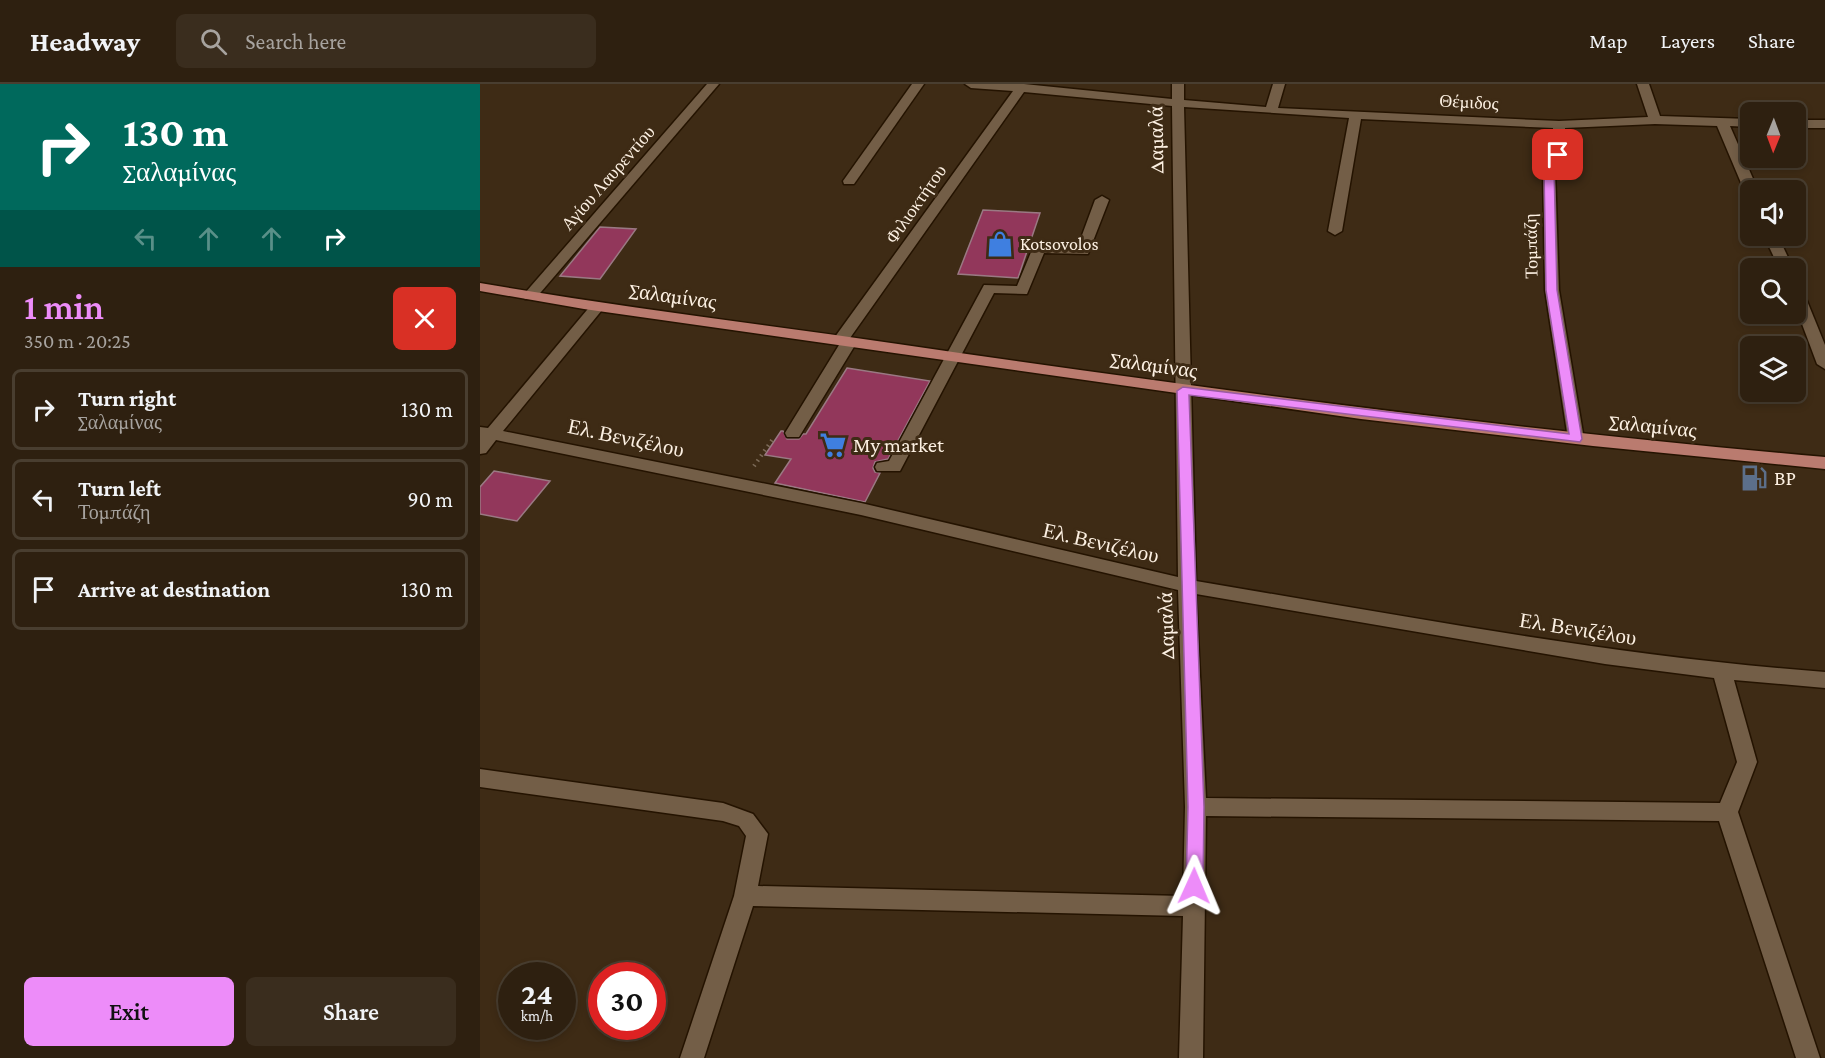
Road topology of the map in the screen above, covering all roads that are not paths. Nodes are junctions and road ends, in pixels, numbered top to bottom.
1 (713, 84) edge
2 (918, 84) edge
3 (971, 84) edge
4 (1178, 84) edge
5 (1279, 84) edge
6 (1643, 84) edge
7 (1022, 87) junction
8 (1178, 102) junction
9 (1270, 111) junction
10 (1356, 115) junction
11 (1655, 120) junction
12 (1722, 122) junction
13 (1740, 123) edge
14 (1806, 124) edge
15 (1825, 124) edge
16 (1559, 125) junction
17 (1747, 180) edge
18 (849, 181) dead end
19 (1102, 200) dead end
20 (1335, 231) dead end
21 (480, 286) edge
22 (530, 296) junction
23 (597, 307) junction
24 (1806, 316) edge
25 (844, 341) junction
26 (952, 357) junction
27 (1825, 364) edge
28 (1183, 391) junction
29 (486, 433) edge
30 (793, 433) dead end
31 (1576, 439) junction
32 (480, 449) edge
33 (1825, 463) edge
34 (883, 468) dead end
35 (1187, 586) junction
36 (1722, 672) junction
37 (1825, 680) edge
38 (480, 778) edge
39 (1196, 807) junction
40 (1727, 812) junction
41 (745, 896) junction
42 (1194, 906) junction
43 (692, 1058) edge
44 (1191, 1058) edge
45 (1808, 1058) edge

1 - 22 street, Αγίου Λαυρεντίου
2 - 18 street
3 - 7 street, Θέμιδος
4 - 8 street, Δαμαλά
5 - 9 street
6 - 11 street
7 - 8 street, Θέμιδος
7 - 25 street, Φιλιοκτήτου
8 - 9 street, Θέμιδος
8 - 28 street, Δαμαλά
9 - 10 street, Θέμιδος
10 - 16 street, Θέμιδος
10 - 20 street
11 - 12 street, Θέμιδος
11 - 16 street, Θέμιδος
12 - 13 street, Θέμιδος
12 - 17 street
14 - 15 street
16 - 31 street, Τομπάζη
19 - 26 street
21 - 22 main road, Σαλαμίνας
22 - 23 main road, Σαλαμίνας
23 - 25 main road, Σαλαμίνας
23 - 29 street
24 - 27 street
25 - 26 main road, Σαλαμίνας
25 - 30 street, Φιλιοκτήτου
26 - 28 main road, Σαλαμίνας
26 - 34 street
28 - 31 main road, Σαλαμίνας
28 - 35 street, Δαμαλά
29 - 32 street
29 - 35 street, Ελ. Βενιζέλου
31 - 33 main road, Σαλαμίνας
35 - 36 street, Ελ. Βενιζέλου
35 - 39 street, Δαμαλά
36 - 37 street, Ελ. Βενιζέλου
36 - 40 street
38 - 41 street
39 - 40 street
39 - 42 street, Δαμαλά
40 - 45 street
41 - 42 street
41 - 43 street
42 - 44 street, Δαμαλά

